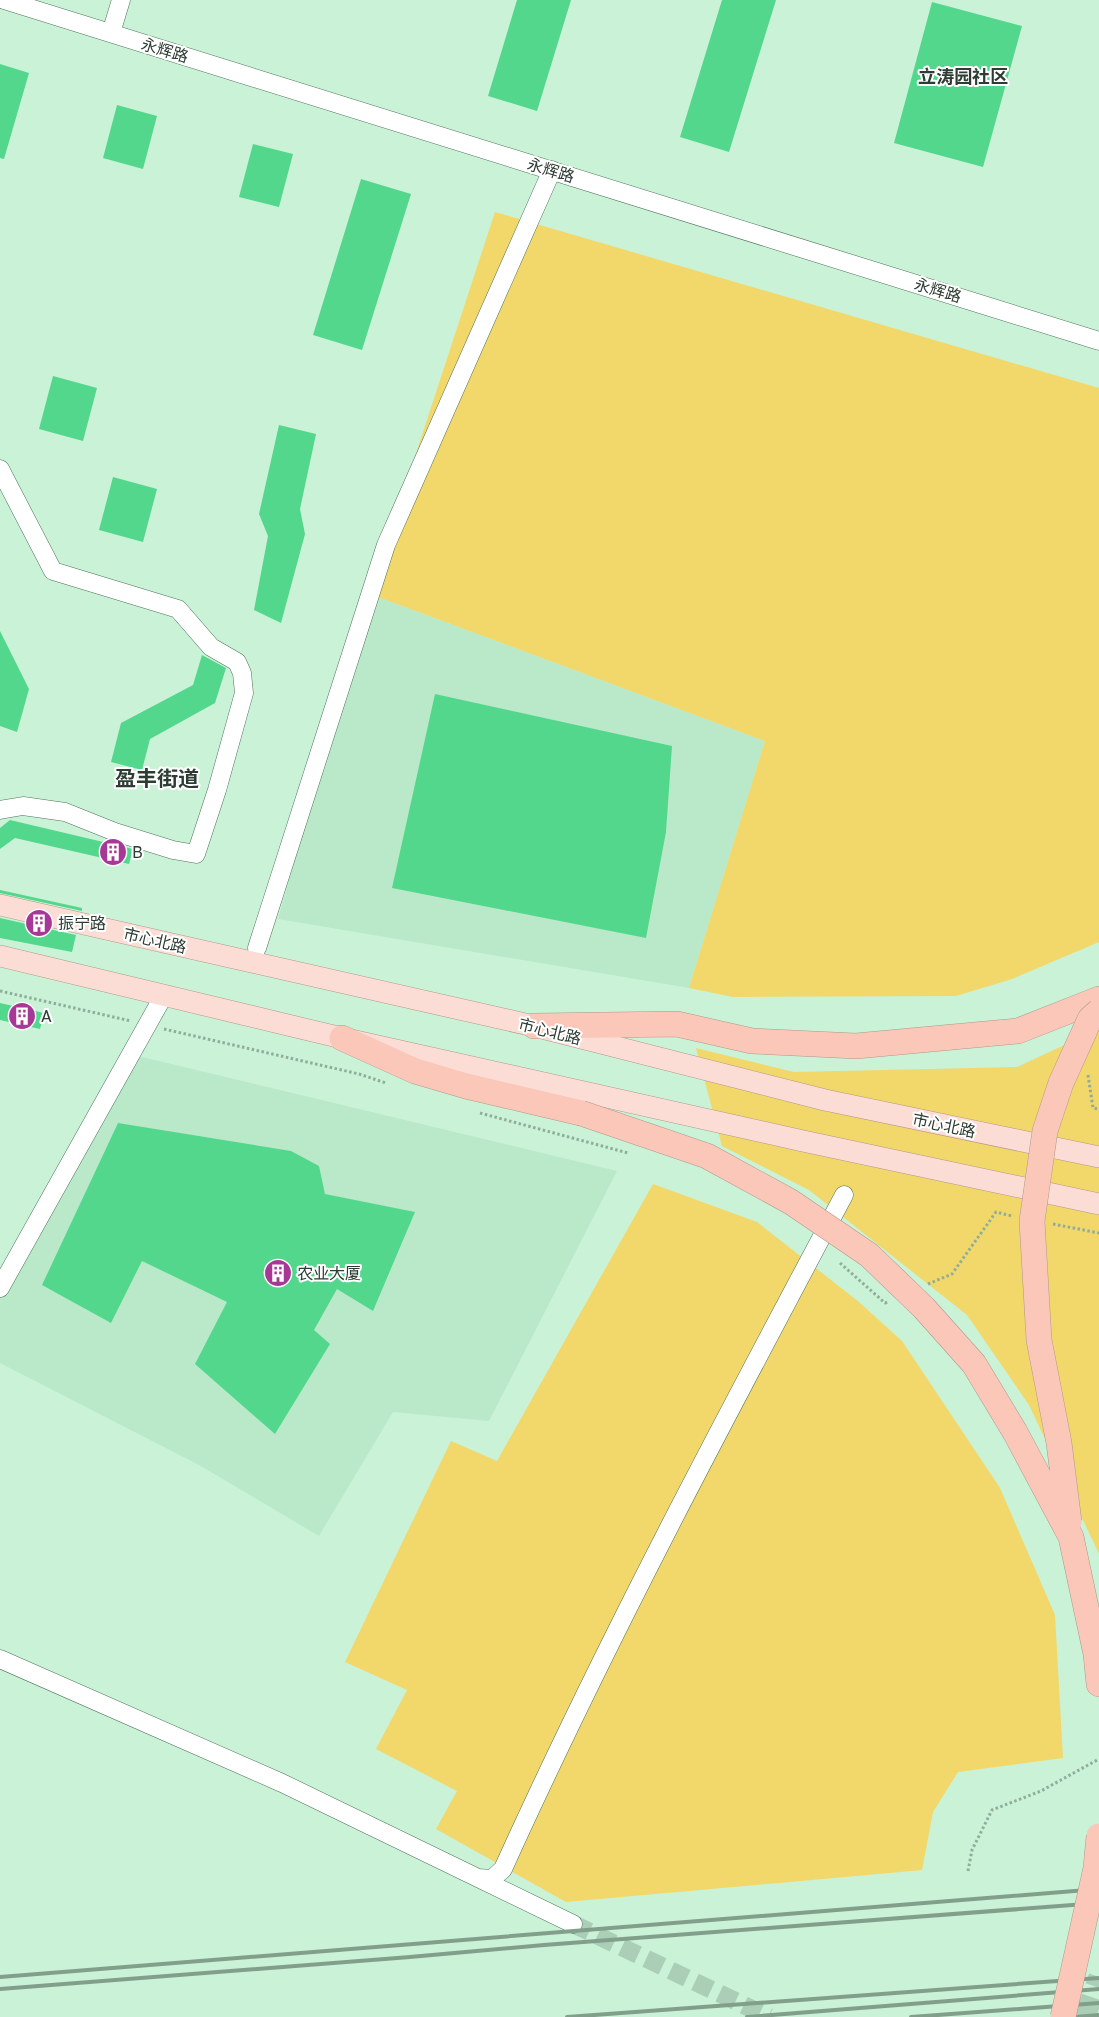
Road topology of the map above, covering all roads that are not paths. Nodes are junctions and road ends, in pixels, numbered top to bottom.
1 (4, 0) edge
2 (121, 0) edge
3 (111, 34) junction
4 (552, 170) junction
5 (1099, 341) edge
6 (0, 469) edge
7 (0, 810) edge
8 (0, 905) edge
9 (257, 948) dead end
10 (0, 956) edge
11 (164, 995) junction
12 (1099, 999) edge
13 (1099, 1011) edge
14 (534, 1026) junction
15 (342, 1038) junction
16 (1099, 1157) edge
17 (844, 1195) dead end
18 (1099, 1204) edge
19 (0, 1288) edge
20 (1071, 1537) junction
21 (0, 1659) edge
22 (1099, 1684) edge
23 (1099, 1836) edge
24 (478, 1878) junction
25 (573, 1924) tunnel mouth
26 (1063, 2017) edge

1 - 3 street, 永辉路
2 - 3 street
3 - 4 street, 永辉路
4 - 5 street, 永辉路
4 - 9 street
6 - 7 street
8 - 14 main road, 市心北路
10 - 11 main road
11 - 15 main road
11 - 19 street
12 - 14 highway
13 - 20 highway, bridge
14 - 16 main road, 市心北路
15 - 18 main road
15 - 20 highway, bridge
17 - 24 street
20 - 22 highway, bridge
21 - 24 street
23 - 26 highway, bridge
24 - 25 street

